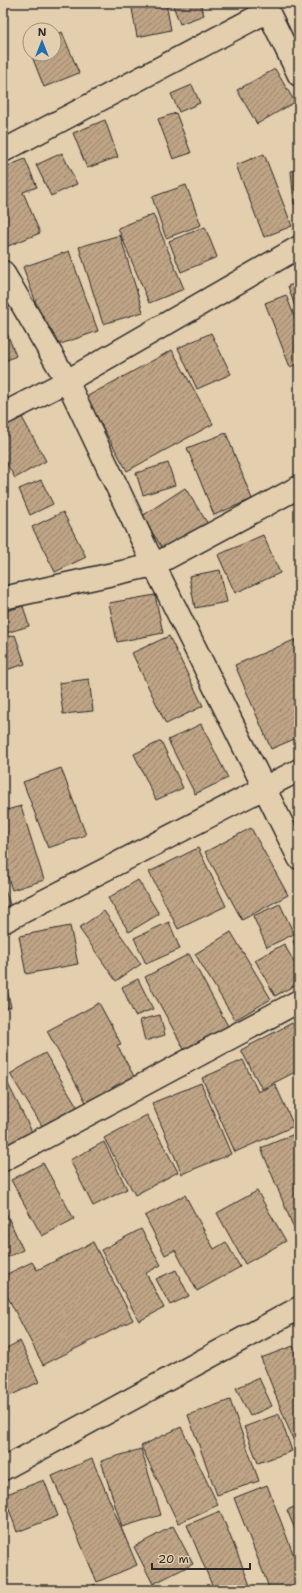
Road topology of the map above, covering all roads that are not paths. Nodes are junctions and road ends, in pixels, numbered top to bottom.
1 (266, 7) edge
2 (299, 75) edge
3 (3, 151) edge
4 (299, 247) edge
5 (3, 272) edge
6 (67, 381) junction
7 (3, 414) edge
8 (299, 487) edge
9 (154, 565) junction
10 (3, 598) edge
11 (299, 770) edge
12 (264, 787) junction
13 (299, 858) edge
14 (3, 922) edge
15 (299, 1001) edge
16 (3, 1160) edge
17 (299, 1308) edge
18 (3, 1468) edge

1 - 2 street
1 - 3 street
4 - 6 street
5 - 6 street
6 - 7 street
6 - 9 street
8 - 9 street
9 - 10 street
9 - 12 street
11 - 12 street
12 - 13 street
12 - 14 street
15 - 16 street
17 - 18 street

